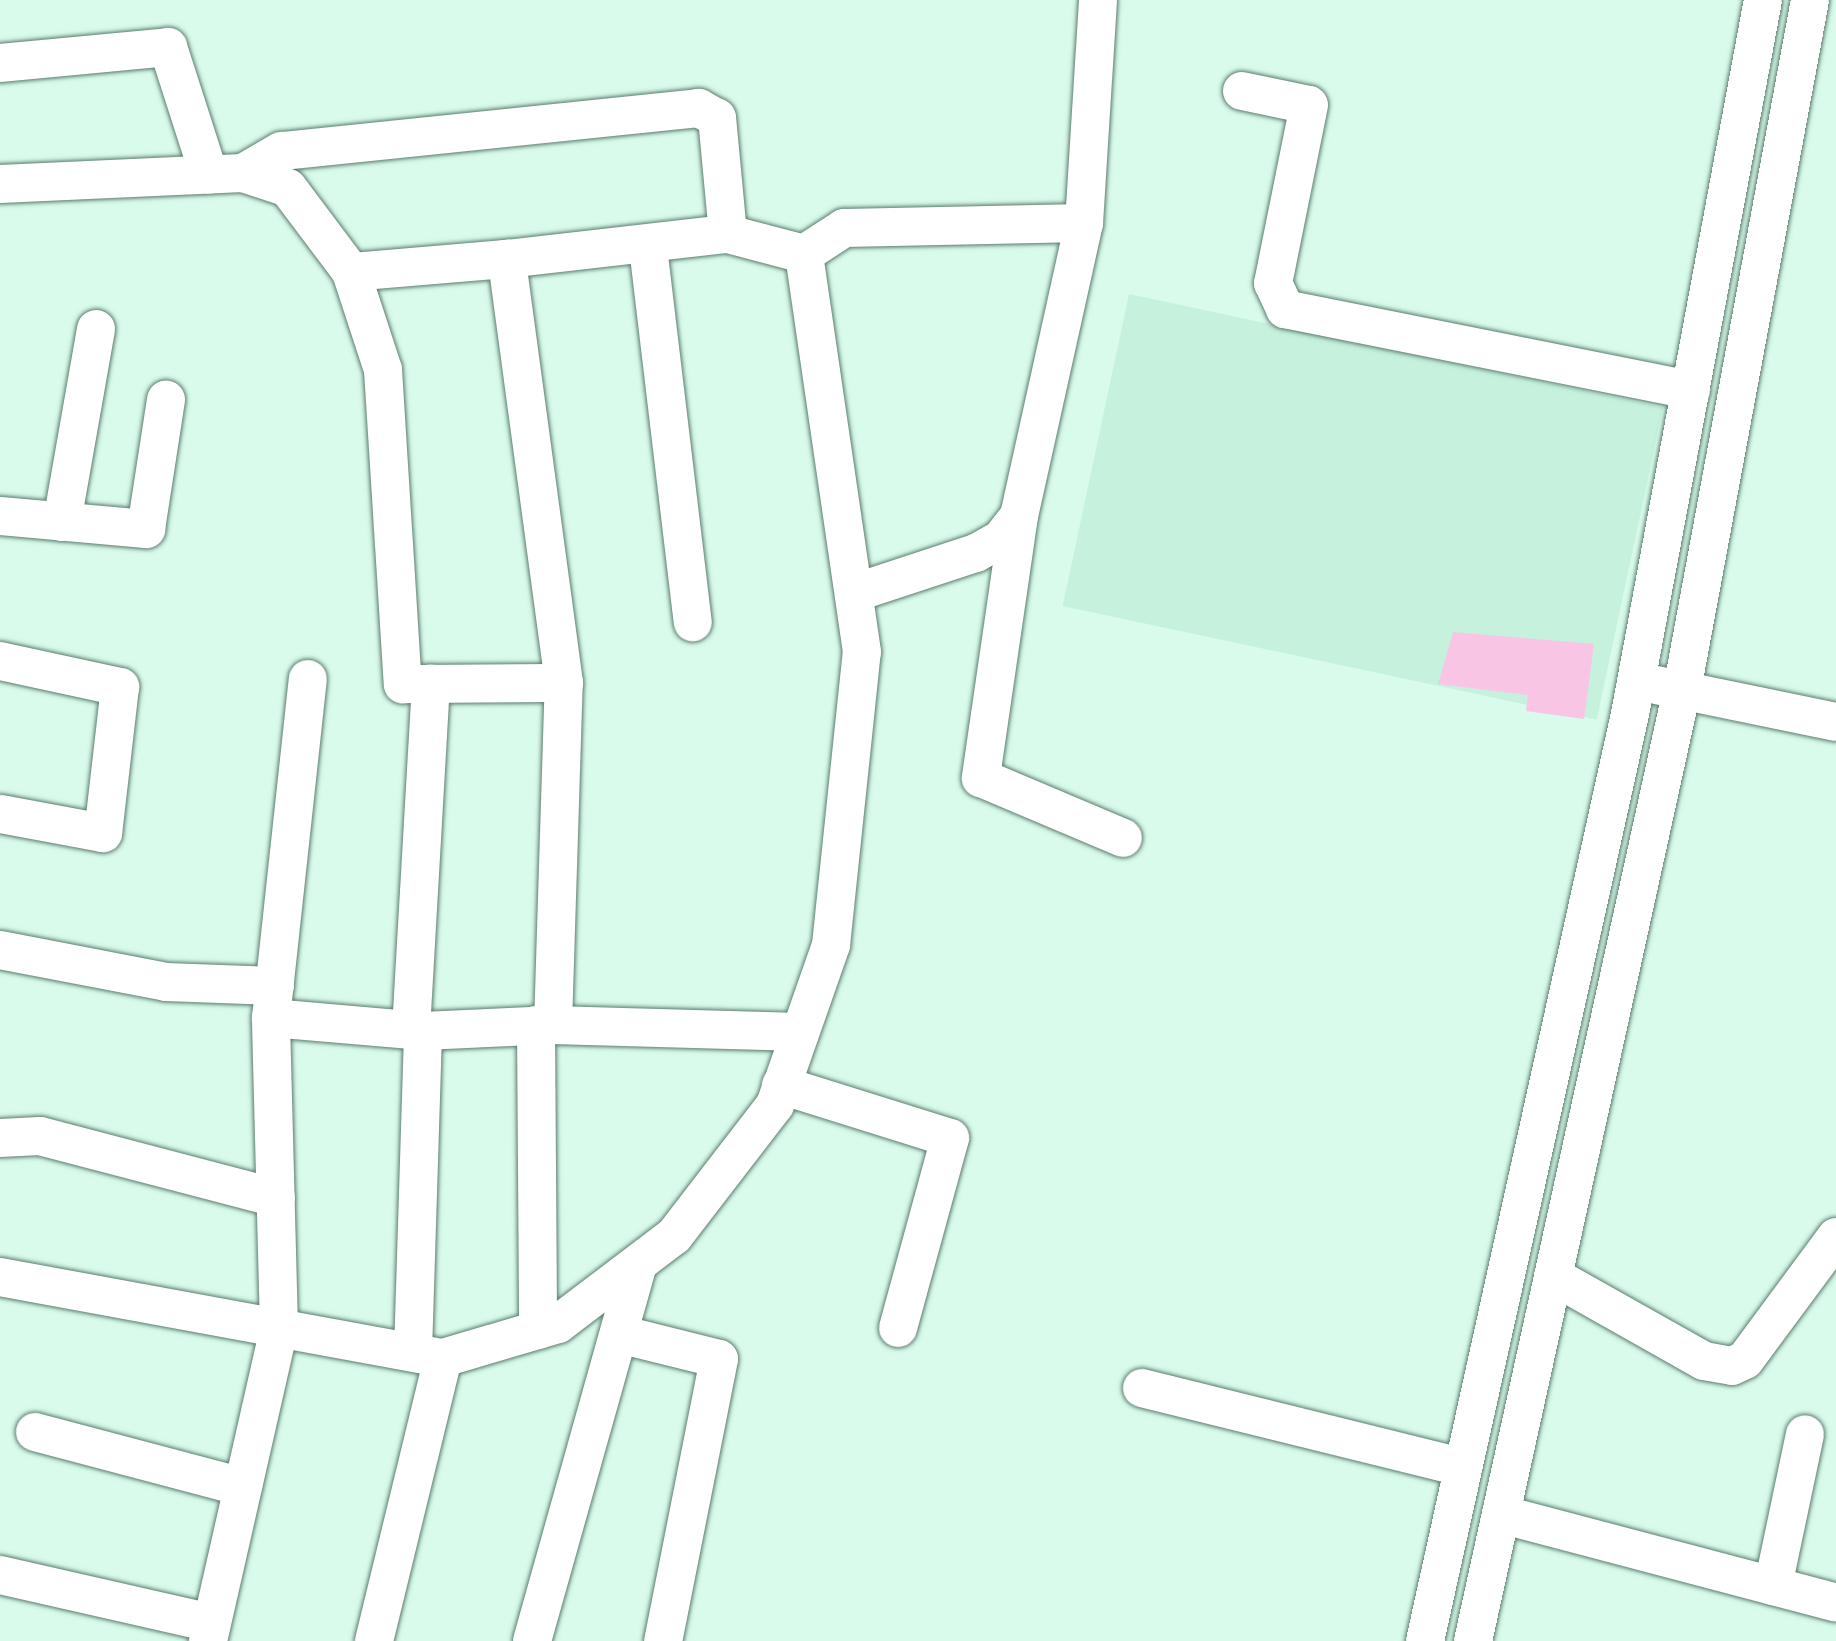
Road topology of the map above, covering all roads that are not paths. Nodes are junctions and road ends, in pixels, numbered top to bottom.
1 (1098, 0) edge
2 (1763, 0) edge
3 (1810, 0) edge
4 (0, 63) edge
5 (1242, 91) dead end
6 (226, 174) junction
7 (0, 184) edge
8 (1084, 223) junction
9 (728, 234) junction
10 (648, 247) junction
11 (804, 254) junction
12 (508, 259) junction
13 (351, 272) junction
14 (96, 329) dead end
15 (1691, 390) junction
16 (166, 400) dead end
17 (0, 516) edge
18 (1019, 516) junction
19 (62, 522) junction
20 (854, 593) junction
21 (693, 622) dead end
22 (0, 661) edge
23 (308, 679) dead end
24 (1637, 681) junction
25 (564, 682) junction
26 (431, 684) junction
27 (1682, 690) junction
28 (1836, 722) edge
29 (0, 814) edge
30 (1123, 838) dead end
31 (0, 950) edge
32 (273, 1002) junction
33 (544, 1025) junction
34 (417, 1031) junction
35 (800, 1032) junction
36 (781, 1085) junction
37 (0, 1138) edge
38 (276, 1198) junction
39 (1836, 1237) edge
40 (638, 1265) junction
41 (1553, 1276) junction
42 (0, 1277) edge
43 (279, 1328) junction
44 (898, 1328) dead end
45 (538, 1331) junction
46 (619, 1334) junction
47 (428, 1355) junction
48 (1142, 1388) dead end
49 (35, 1432) dead end
50 (1805, 1434) dead end
51 (1462, 1467) junction
52 (243, 1487) junction
53 (1504, 1515) junction
54 (0, 1575) edge
55 (1773, 1586) junction
56 (1836, 1603) edge
57 (210, 1632) edge
58 (373, 1641) edge
59 (532, 1641) edge
60 (663, 1641) edge
61 (1425, 1641) edge
62 (1473, 1641) edge

1 - 8 street
2 - 15 street
3 - 27 street
4 - 6 street
5 - 15 street
6 - 7 street
6 - 9 street
6 - 13 street
8 - 11 street
8 - 18 street
9 - 10 street
9 - 11 street
10 - 12 street
10 - 21 street
11 - 20 street
12 - 13 street
12 - 25 street
13 - 26 street
14 - 19 street
15 - 24 street
16 - 19 street
17 - 19 street
18 - 20 street
18 - 30 street
20 - 35 street
22 - 29 street
23 - 32 street
24 - 27 street
24 - 51 street
25 - 26 street
25 - 33 street
26 - 34 street
27 - 28 street
27 - 41 street
31 - 32 street
32 - 34 street
32 - 38 street
33 - 34 street
33 - 35 street
33 - 45 street
34 - 47 street
35 - 36 street
36 - 40 street
36 - 44 street
37 - 38 street
38 - 43 street
39 - 41 street
40 - 45 street
40 - 46 street
41 - 53 street
42 - 43 street
43 - 47 street
43 - 52 street
45 - 47 street
46 - 59 street
46 - 60 street
47 - 58 street
48 - 51 street
49 - 52 street
50 - 55 street
51 - 61 street
52 - 57 street
53 - 55 street
53 - 62 street
54 - 57 street
55 - 56 street

